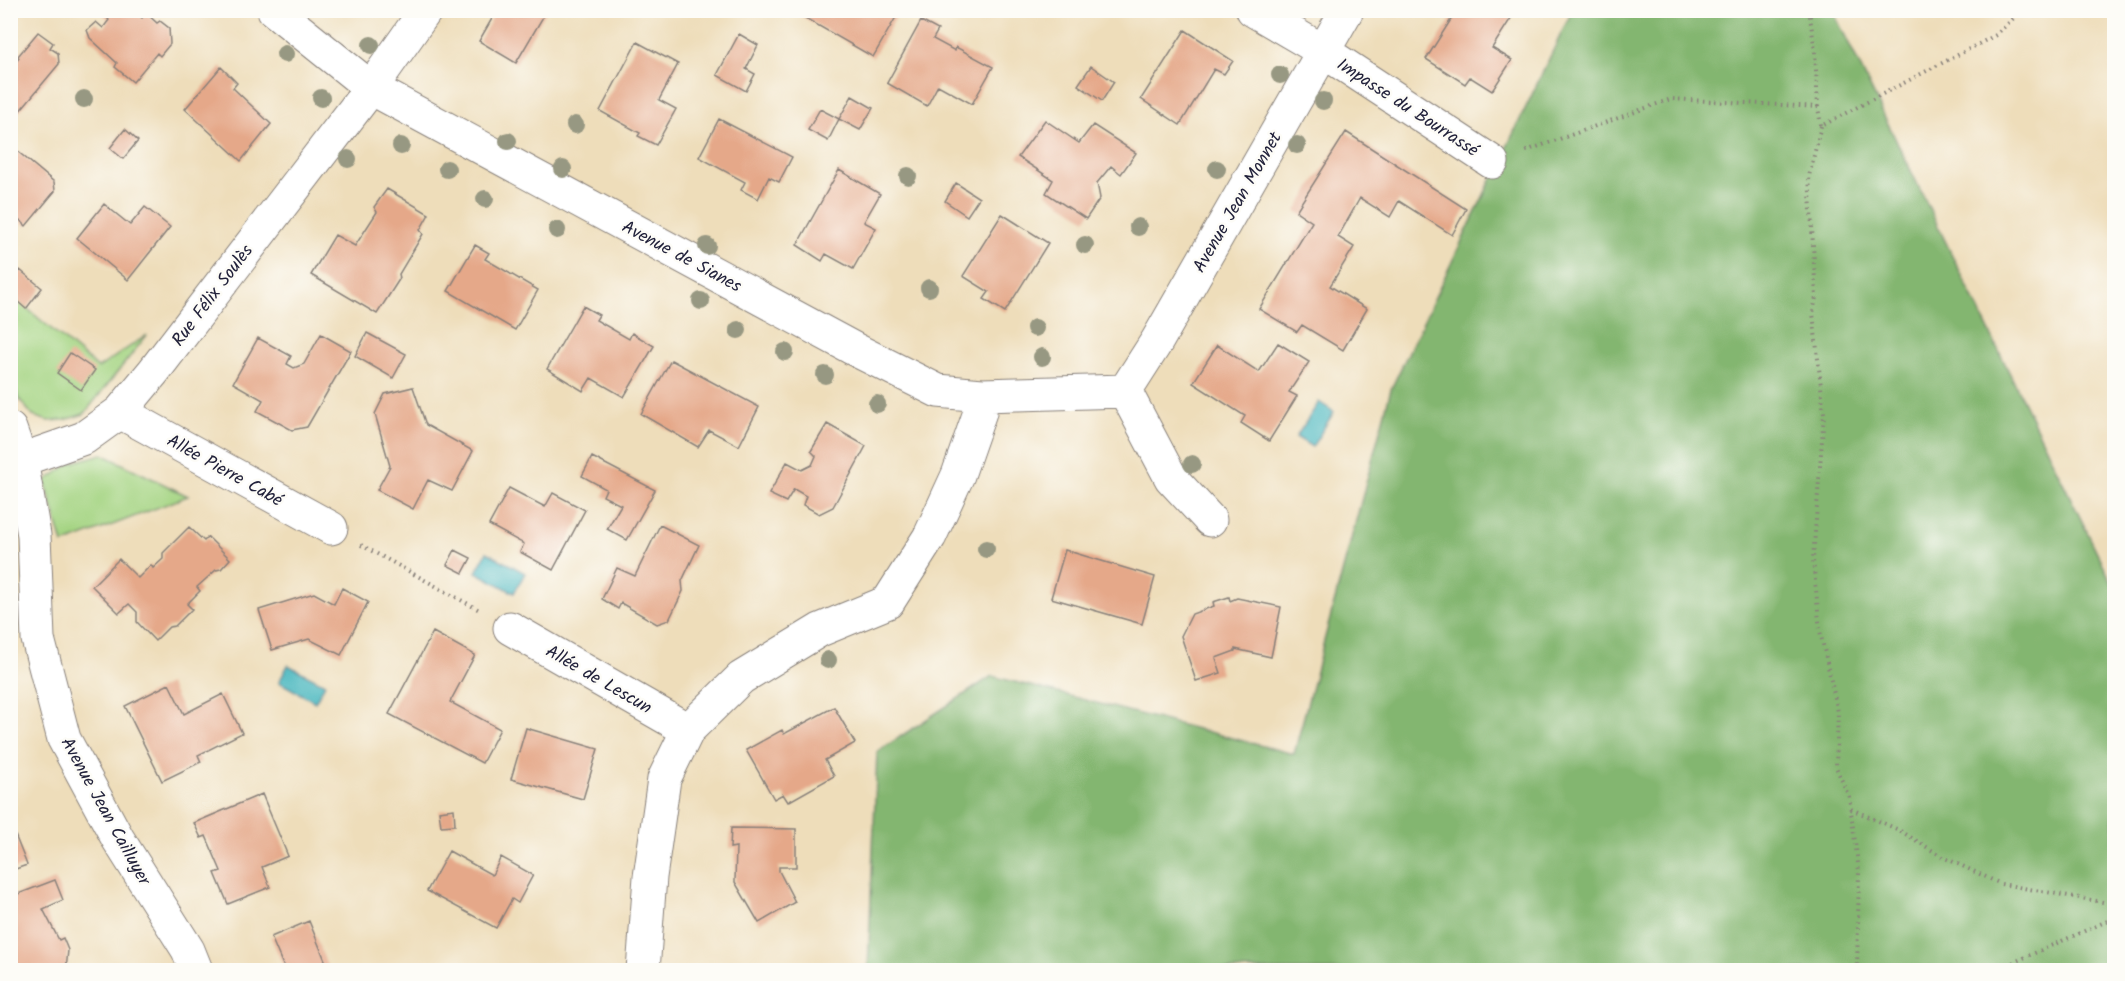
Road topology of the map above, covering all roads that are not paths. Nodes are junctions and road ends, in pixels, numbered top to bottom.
1 (274, 10) edge
2 (426, 10) edge
3 (1253, 10) edge
4 (1347, 10) edge
5 (1323, 51) junction
6 (371, 88) junction
7 (1492, 162) road end
8 (1125, 391) junction
9 (982, 395) junction
10 (120, 412) junction
11 (10, 429) edge
12 (21, 460) junction
13 (1210, 520) dead end
14 (331, 528) road end
15 (510, 628) road end
16 (688, 730) junction
17 (196, 970) edge
18 (643, 970) edge

1 - 6 street, Avenue de Sianes
2 - 6 street, Rue Félix Soulès
3 - 5 street, Impasse du Bourrassé
4 - 5 street, Avenue Jean Monnet
5 - 7 street, Impasse du Bourrassé
5 - 8 street, Avenue Jean Monnet
6 - 9 street, Avenue de Sianes
6 - 10 street, Rue Félix Soulès
8 - 9 street, Avenue de Sianes
8 - 13 street
9 - 16 street
10 - 12 street, Rue Félix Soulès
10 - 14 street, Allée Pierre Cabé
11 - 12 street, Avenue Jean Cailluyer
12 - 17 street, Avenue Jean Cailluyer
15 - 16 street, Allée de Lescun
16 - 18 street

